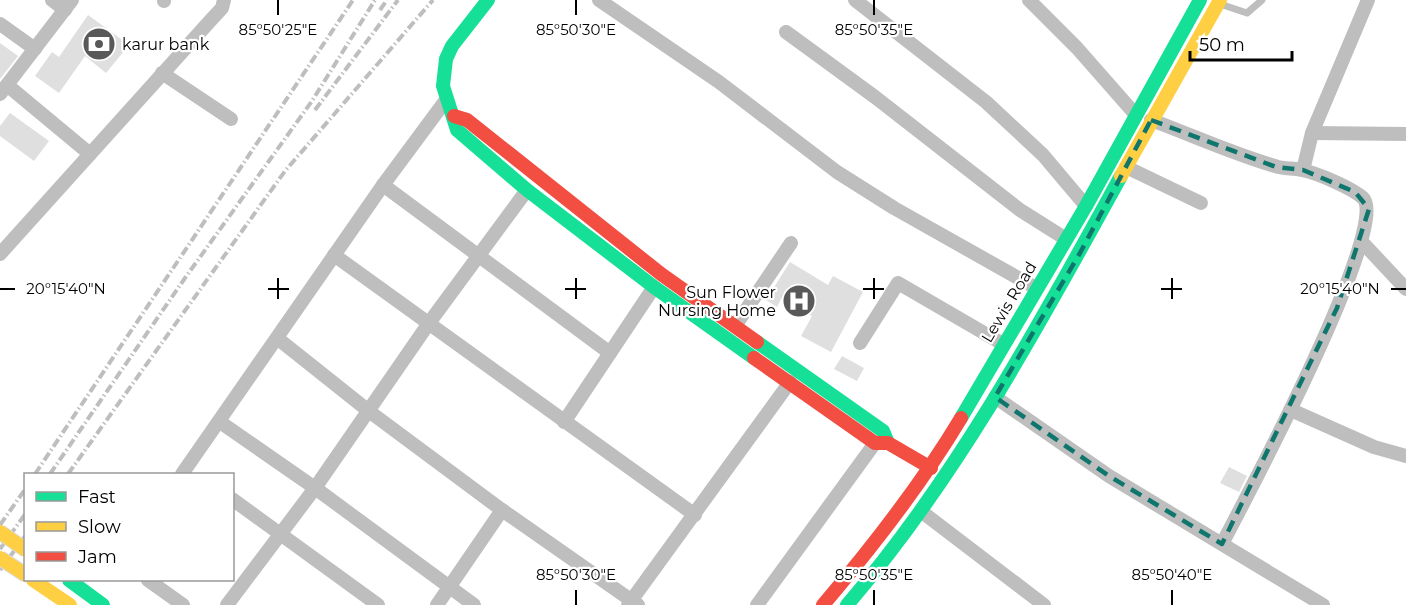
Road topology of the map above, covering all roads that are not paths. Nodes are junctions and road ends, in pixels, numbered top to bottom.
1 (52, 0) edge
2 (224, 0) edge
3 (488, 0) edge
4 (599, 0) edge
5 (855, 0) edge
6 (1029, 0) edge
7 (1200, 0) edge
8 (1262, 0) edge
9 (1368, 0) edge
10 (1219, 2) edge
11 (69, 5) edge
12 (0, 24) edge
13 (786, 32) dead end
14 (35, 49) junction
15 (1159, 72) junction
16 (162, 73) junction
17 (1174, 79) junction
18 (4, 89) edge
19 (446, 100) junction
20 (1135, 114) junction
21 (454, 116) junction
22 (231, 119) dead end
23 (1151, 120) junction
24 (1312, 133) junction
25 (1406, 134) edge
26 (90, 154) junction
27 (1126, 168) junction
28 (1303, 170) junction
29 (383, 185) junction
30 (527, 190) junction
31 (1201, 203) dead end
32 (1086, 206) junction
33 (1066, 239) junction
34 (1362, 242) junction
35 (791, 243) dead end
36 (0, 254) edge
37 (478, 254) junction
38 (334, 255) junction
39 (654, 287) junction
40 (1036, 288) junction
41 (1406, 289) edge
42 (429, 323) junction
43 (735, 326) junction
44 (277, 338) junction
45 (860, 343) dead end
46 (1003, 344) junction
47 (610, 353) junction
48 (790, 382) junction
49 (995, 397) junction
50 (1291, 410) junction
51 (370, 412) junction
52 (220, 422) junction
53 (564, 422) junction
54 (881, 443) junction
55 (1406, 456) edge
56 (930, 468) junction
57 (189, 472) edge
58 (315, 488) junction
59 (234, 500) edge
60 (502, 510) junction
61 (922, 512) junction
62 (695, 515) junction
63 (0, 532) edge
64 (281, 534) junction
65 (1222, 544) junction
66 (24, 549) edge
67 (0, 558) edge
68 (24, 573) edge
69 (72, 581) edge
70 (151, 581) edge
71 (38, 583) edge
72 (451, 587) junction
73 (62, 603) edge
74 (633, 603) edge
75 (103, 605) edge
76 (183, 605) edge
77 (227, 605) edge
78 (378, 605) edge
79 (437, 605) edge
80 (474, 605) edge
81 (758, 605) edge
82 (823, 605) edge
83 (847, 605) edge
84 (1044, 605) edge
85 (1323, 605) edge

1 - 11 street
2 - 16 street
3 - 19 main road
4 - 40 street
5 - 32 street
6 - 20 street
7 - 15 main road, Lewis Road
8 - 10 lane
9 - 24 street
10 - 17 main road
11 - 14 street
12 - 14 street
13 - 33 street
14 - 18 street
15 - 17 main road
15 - 20 main road, Lewis Road
16 - 22 street
16 - 26 street
17 - 23 main road
18 - 26 street
19 - 21 main road
19 - 29 street
20 - 32 main road, Lewis Road
21 - 30 main road
21 - 43 main road
23 - 27 main road
23 - 28 street
24 - 25 street
24 - 28 street
26 - 36 street
27 - 31 street
27 - 49 main road
28 - 34 street
29 - 37 street
29 - 38 street
30 - 37 street
30 - 39 main road
32 - 33 main road, Lewis Road
33 - 40 main road, Lewis Road
34 - 41 street
34 - 50 street
35 - 43 street
37 - 42 street
37 - 47 street
38 - 42 street
38 - 44 street
39 - 47 street
39 - 48 main road
40 - 46 main road, Lewis Road
42 - 51 street
42 - 53 street
43 - 54 main road
44 - 51 street
44 - 52 street
45 - 46 street
46 - 56 main road, Lewis Road
47 - 53 street
48 - 54 main road
48 - 62 street
49 - 61 main road
49 - 65 street
50 - 55 street
50 - 65 street
51 - 58 street
51 - 60 street
52 - 57 street
52 - 58 street
53 - 62 street
54 - 56 main road
54 - 81 street
56 - 82 main road, Lewis Road
58 - 64 street
58 - 72 street
59 - 64 street
60 - 72 street
60 - 74 street
61 - 83 main road
61 - 84 street
62 - 74 street
63 - 66 main road, bridge
64 - 77 street
64 - 78 street
65 - 85 street
67 - 68 main road, bridge
69 - 75 main road
70 - 76 street
71 - 73 main road
72 - 79 street
72 - 80 street

